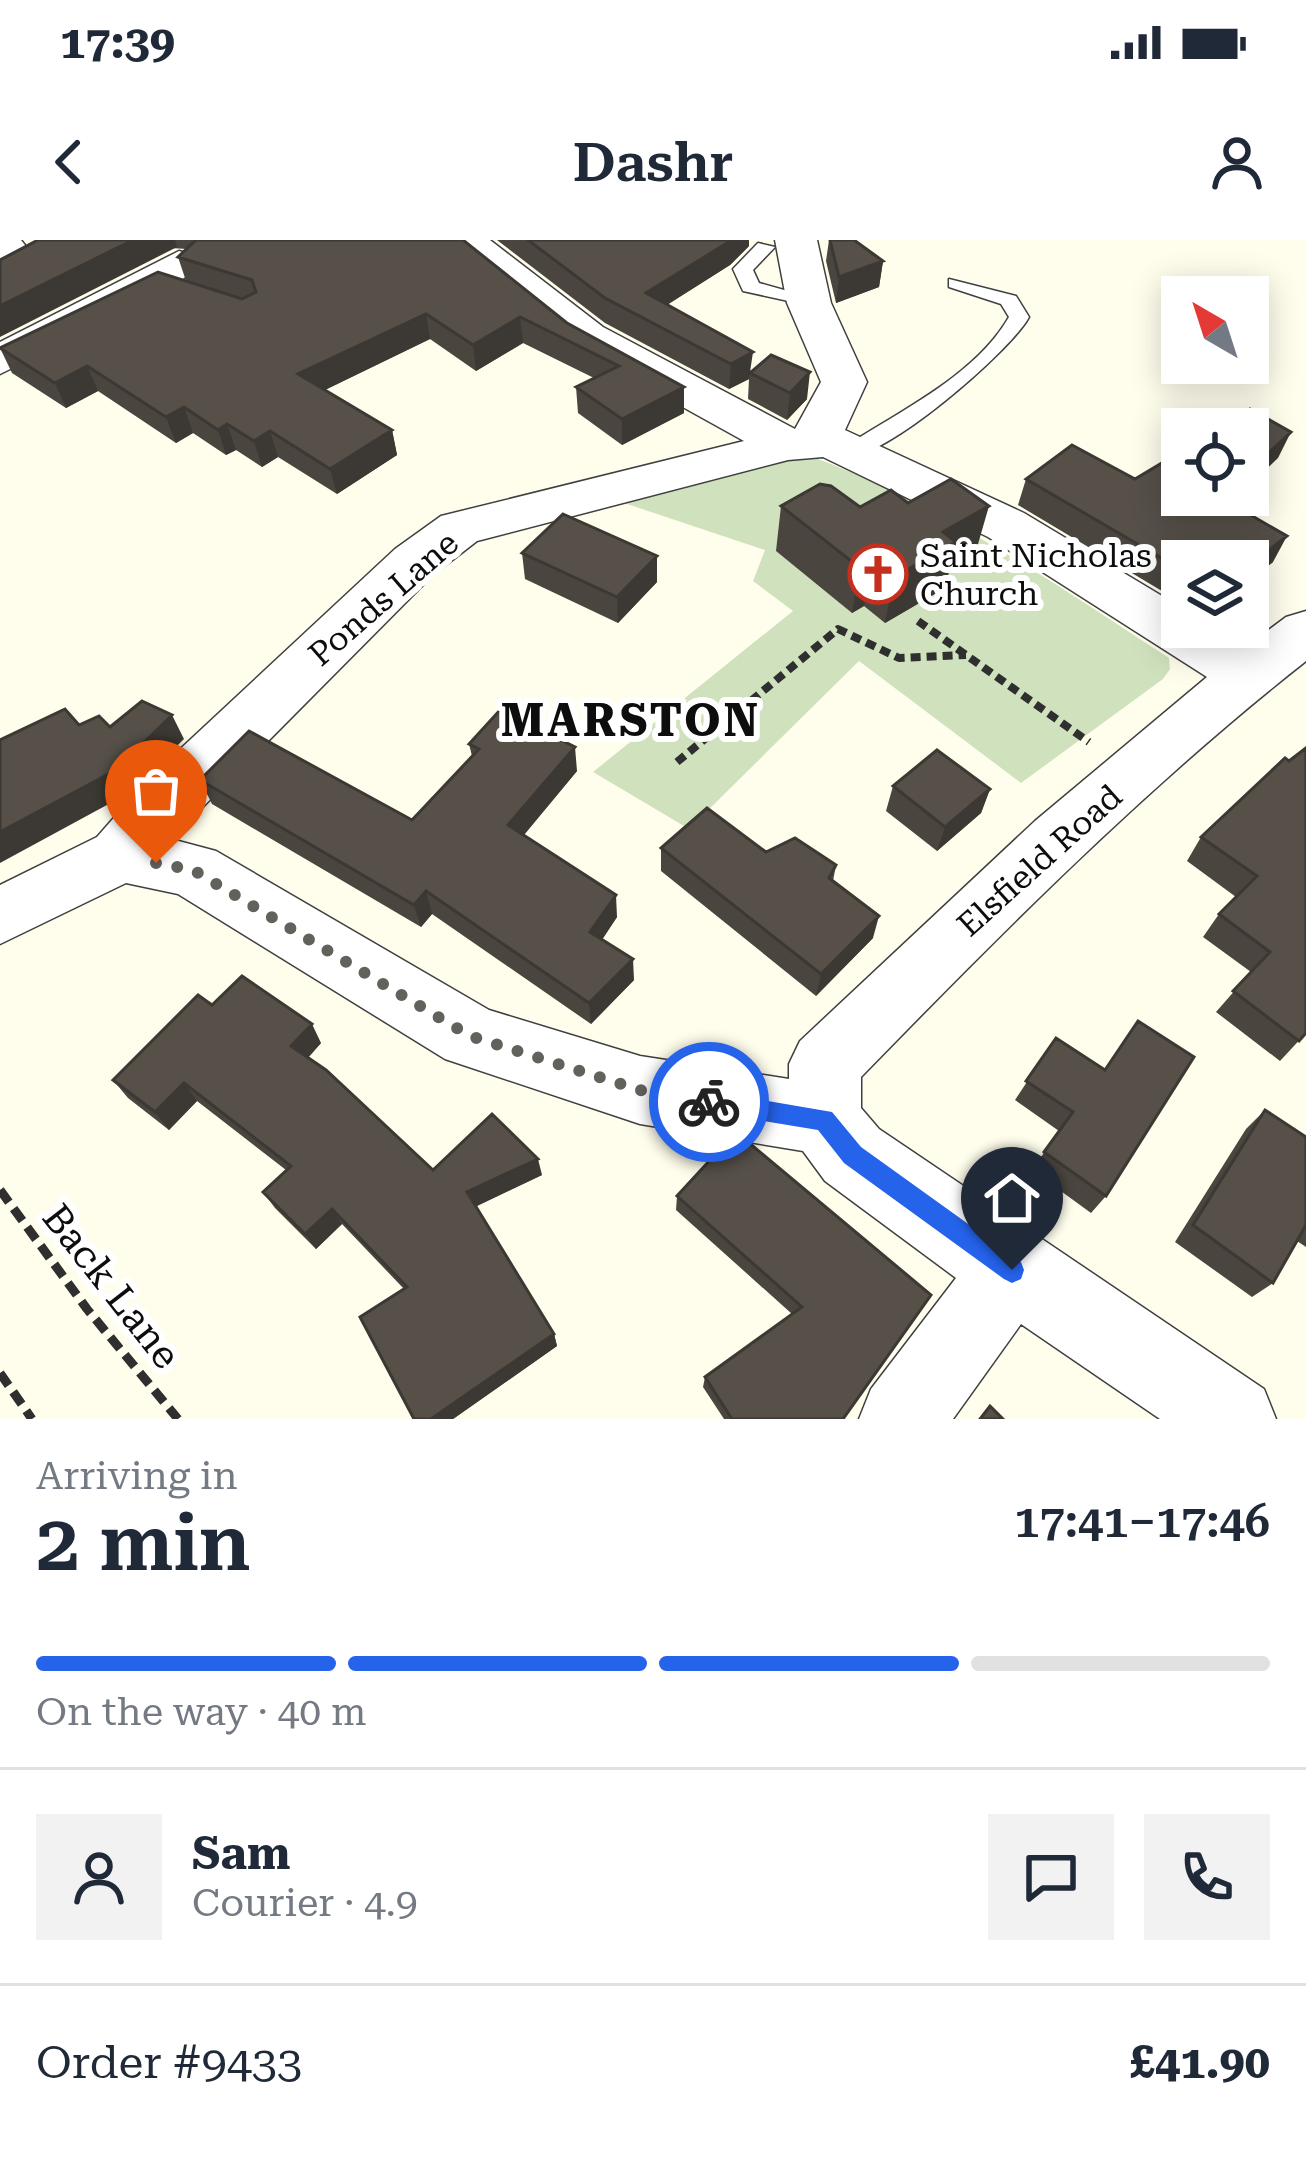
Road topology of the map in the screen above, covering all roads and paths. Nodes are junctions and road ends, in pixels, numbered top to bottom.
1 (464, 240) edge
2 (781, 243) edge
3 (169, 278) edge
4 (956, 284) dead end
5 (0, 360) edge
6 (819, 445) junction
7 (918, 621) dead end
8 (1306, 631) edge
9 (966, 655) junction
10 (1247, 674) junction
11 (677, 762) dead end
12 (1132, 776) junction
13 (119, 856) junction
14 (0, 916) edge
15 (824, 1120) junction
16 (0, 1190) edge
17 (1012, 1270) junction
18 (0, 1373) edge
19 (32, 1419) edge
20 (178, 1419) edge
21 (901, 1419) edge
22 (1234, 1419) edge

1 - 6 street
2 - 6 street
3 - 5 street
4 - 6 lane
6 - 10 street
6 - 13 street, Ponds Lane
7 - 9 path
8 - 10 street, Elsfield Road
9 - 11 path
9 - 12 path
10 - 12 street, Elsfield Road
12 - 15 street, Elsfield Road
13 - 14 street
13 - 15 street
15 - 17 street
16 - 20 path, Back Lane
17 - 21 street
17 - 22 street
18 - 19 path

